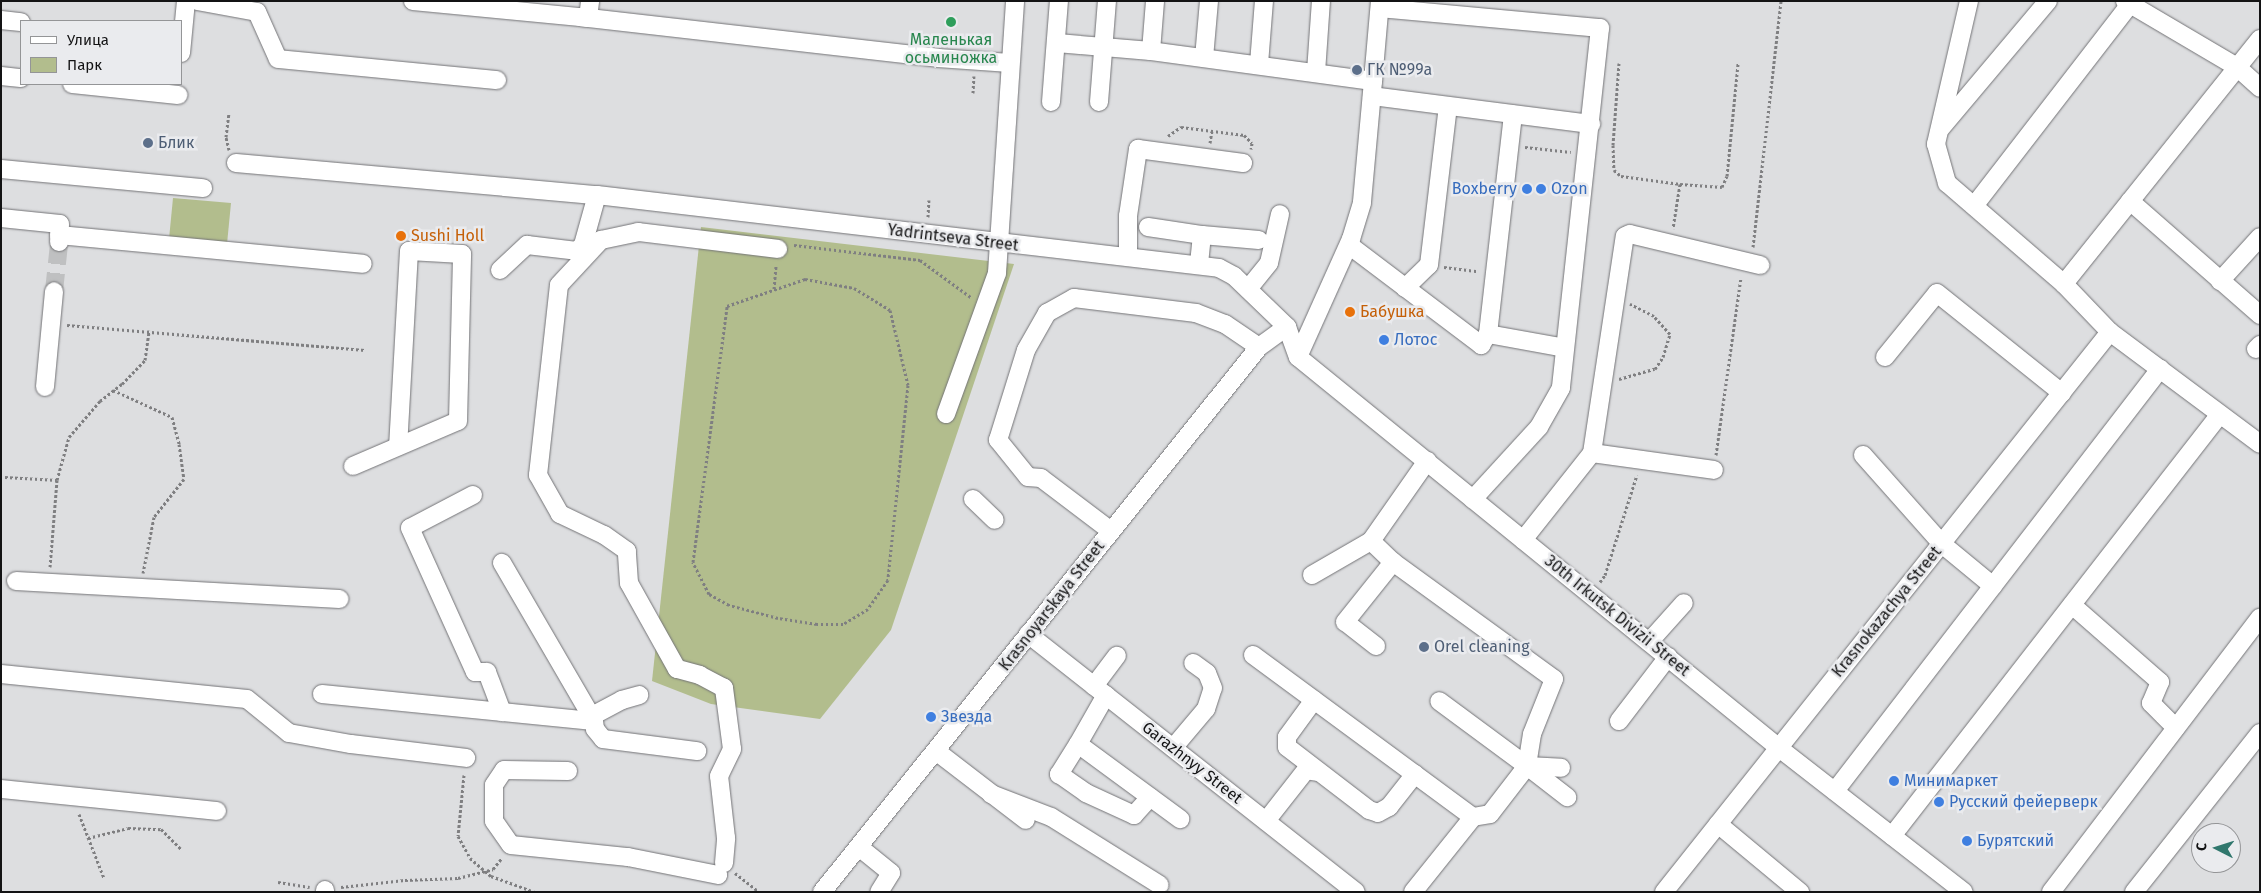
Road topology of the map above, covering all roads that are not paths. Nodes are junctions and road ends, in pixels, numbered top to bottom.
1 (186, 1) edge
2 (196, 1) edge
3 (413, 1) edge
4 (590, 1) edge
5 (1015, 1) edge
6 (1059, 1) edge
7 (1107, 1) edge
8 (1155, 1) edge
9 (1209, 1) edge
10 (1264, 1) edge
11 (1321, 1) edge
12 (1969, 1) edge
13 (2048, 1) edge
14 (2128, 3) edge
15 (1380, 5) edge
16 (580, 17) junction
17 (1, 20) edge
18 (20, 22) edge
19 (2260, 39) edge
20 (182, 43) edge
21 (1056, 43) junction
22 (1104, 47) junction
23 (1151, 51) junction
24 (1204, 58) junction
25 (1010, 63) junction
26 (1259, 64) junction
27 (2238, 67) junction
28 (1316, 72) junction
29 (1, 76) edge
30 (20, 78) edge
31 (497, 80) dead end
32 (82, 85) edge
33 (2260, 88) edge
34 (1373, 89) junction
35 (178, 95) dead end
36 (1051, 102) dead end
37 (1099, 102) dead end
38 (1448, 106) junction
39 (1513, 114) junction
40 (1591, 124) junction
41 (1939, 130) junction
42 (236, 163) road end
43 (1243, 163) road end
44 (1, 169) edge
45 (204, 188) dead end
46 (597, 195) junction
47 (2130, 201) junction
48 (1974, 206) junction
49 (1280, 214) dead end
50 (1, 218) edge
51 (1148, 227) dead end
52 (1202, 235) junction
53 (2260, 237) edge
54 (1258, 240) dead end
55 (999, 244) junction
56 (1348, 245) junction
57 (778, 249) road end
58 (1128, 258) junction
59 (1752, 263) road end
60 (363, 264) dead end
61 (1199, 265) junction
62 (500, 270) dead end
63 (2220, 280) junction
64 (2064, 284) junction
65 (1406, 288) junction
66 (1248, 289) junction
67 (54, 291) tunnel mouth
68 (2260, 315) edge
69 (1287, 327) junction
70 (2110, 332) junction
71 (1488, 334) junction
72 (1259, 347) junction
73 (1565, 348) junction
74 (1298, 357) junction
75 (1885, 357) dead end
76 (2160, 369) junction
77 (45, 387) dead end
78 (2062, 393) junction
79 (946, 414) dead end
80 (2220, 414) junction
81 (2260, 444) edge
82 (398, 446) junction
83 (1592, 452) junction
84 (1863, 455) dead end
85 (1427, 461) junction
86 (353, 466) dead end
87 (1714, 470) road end
88 (473, 495) dead end
89 (973, 499) dead end
90 (1473, 499) junction
91 (995, 520) dead end
92 (1110, 531) junction
93 (1523, 540) junction
94 (1371, 541) junction
95 (1942, 544) junction
96 (502, 562) dead end
97 (1393, 562) junction
98 (1312, 575) dead end
99 (16, 581) dead end
100 (1993, 586) junction
101 (339, 599) dead end
102 (1684, 603) dead end
103 (2072, 605) junction
104 (2260, 618) edge
105 (1028, 634) junction
106 (1649, 642) junction
107 (1376, 646) dead end
108 (1253, 655) dead end
109 (1117, 656) dead end
110 (1668, 657) junction
111 (1193, 663) dead end
112 (1, 674) edge
113 (1100, 690) junction
114 (322, 694) dead end
115 (639, 695) dead end
116 (1314, 700) junction
117 (1439, 701) dead end
118 (502, 712) junction
119 (593, 718) junction
120 (1619, 721) dead end
121 (2176, 728) junction
122 (2260, 733) edge
123 (1078, 744) junction
124 (1173, 748) junction
125 (1779, 748) junction
126 (697, 751) dead end
127 (936, 751) junction
128 (466, 758) road end
129 (1527, 766) junction
130 (1561, 768) dead end
131 (568, 771) dead end
132 (1319, 772) junction
133 (1415, 774) junction
134 (1, 789) edge
135 (1835, 791) junction
136 (991, 794) junction
137 (1150, 797) junction
138 (1567, 797) dead end
139 (217, 811) dead end
140 (1473, 817) junction
141 (1180, 819) dead end
142 (1026, 820) dead end
143 (1266, 821) junction
144 (1718, 824) junction
145 (1892, 836) junction
146 (859, 847) junction
147 (1160, 885) dead end
148 (1667, 891) edge
149 (822, 892) edge
150 (879, 892) edge
151 (1356, 892) edge
152 (1413, 892) edge
153 (1800, 892) edge
154 (1964, 892) edge
155 (2051, 892) edge
156 (2134, 892) edge

1 - 20 street
2 - 31 street
3 - 16 street
4 - 16 street
5 - 25 street
6 - 21 street
7 - 22 street
8 - 23 street
9 - 24 street
10 - 26 street
11 - 28 street
12 - 41 street
13 - 41 street
14 - 27 street
14 - 48 street
15 - 34 street
15 - 40 street
16 - 25 street
17 - 18 street
19 - 27 street
21 - 22 street
21 - 36 street
22 - 23 street
22 - 37 street
23 - 24 street
24 - 26 street
25 - 55 street
26 - 28 street
27 - 33 street
27 - 47 street
28 - 34 street
29 - 30 street
32 - 35 street
34 - 38 street
34 - 56 street
38 - 39 street
38 - 65 street
39 - 40 street
39 - 71 street
40 - 73 street
41 - 48 street
42 - 46 street, Yadrintseva Street
43 - 58 street
44 - 45 street
46 - 55 street, Yadrintseva Street
46 - 62 street
47 - 63 street
47 - 64 street
48 - 64 street
49 - 66 street
50 - 60 street
51 - 52 street
52 - 54 street
52 - 61 street
53 - 63 street
55 - 58 street, Yadrintseva Street
55 - 79 street
56 - 65 street
56 - 74 street
57 - 131 street
58 - 61 street, Yadrintseva Street
59 - 83 street
61 - 66 street, Yadrintseva Street
63 - 68 street
64 - 70 street
65 - 71 street
66 - 69 street, Yadrintseva Street
67 - 77 street
69 - 72 street, Krasnoyarskaya Street
69 - 74 street
70 - 76 street
70 - 78 street, Krasnokazachya Street
71 - 73 street
72 - 92 street, Krasnoyarskaya Street
72 - 92 street
73 - 90 street
74 - 85 street, 30th Irkutsk Divizii Street
75 - 78 street
76 - 80 street
76 - 100 street
78 - 95 street, Krasnokazachya Street
80 - 81 street
80 - 103 street
82 - 82 street
82 - 86 street
83 - 87 street
83 - 93 street
84 - 95 street
85 - 90 street, 30th Irkutsk Divizii Street
85 - 94 street
88 - 118 street
89 - 91 street
90 - 93 street, 30th Irkutsk Divizii Street
92 - 105 street, Krasnoyarskaya Street
93 - 106 street, 30th Irkutsk Divizii Street
94 - 97 street
94 - 98 street
95 - 100 street
95 - 125 street, Krasnokazachya Street
96 - 119 street
97 - 107 street
97 - 129 street
99 - 101 street
100 - 135 street
102 - 106 street
103 - 121 street
103 - 145 street
104 - 121 street
105 - 113 street, Garazhnyy Street
105 - 127 street, Krasnoyarskaya Street
106 - 110 street, 30th Irkutsk Divizii Street
108 - 116 street
109 - 113 street
110 - 120 street
110 - 125 street, 30th Irkutsk Divizii Street
111 - 124 street
112 - 128 street
113 - 123 street
113 - 124 street, Garazhnyy Street
114 - 118 street
115 - 119 street
116 - 132 street
116 - 133 street
117 - 129 street
118 - 119 street
119 - 126 street
121 - 155 street
122 - 156 street
123 - 137 street
123 - 137 street
124 - 143 street, Garazhnyy Street
125 - 135 street, 30th Irkutsk Divizii Street
125 - 144 street, Krasnokazachya Street
127 - 136 street
127 - 146 street, Krasnoyarskaya Street
129 - 130 street
129 - 138 street
129 - 140 street
132 - 133 street
132 - 143 street
133 - 140 street
134 - 139 street
135 - 145 street, 30th Irkutsk Divizii Street
136 - 142 street
136 - 147 street
137 - 141 street
140 - 152 street
143 - 151 street, Garazhnyy Street
144 - 148 street, Krasnokazachya Street
144 - 153 street
145 - 154 street, 30th Irkutsk Divizii Street
146 - 149 street, Krasnoyarskaya Street
146 - 150 street

